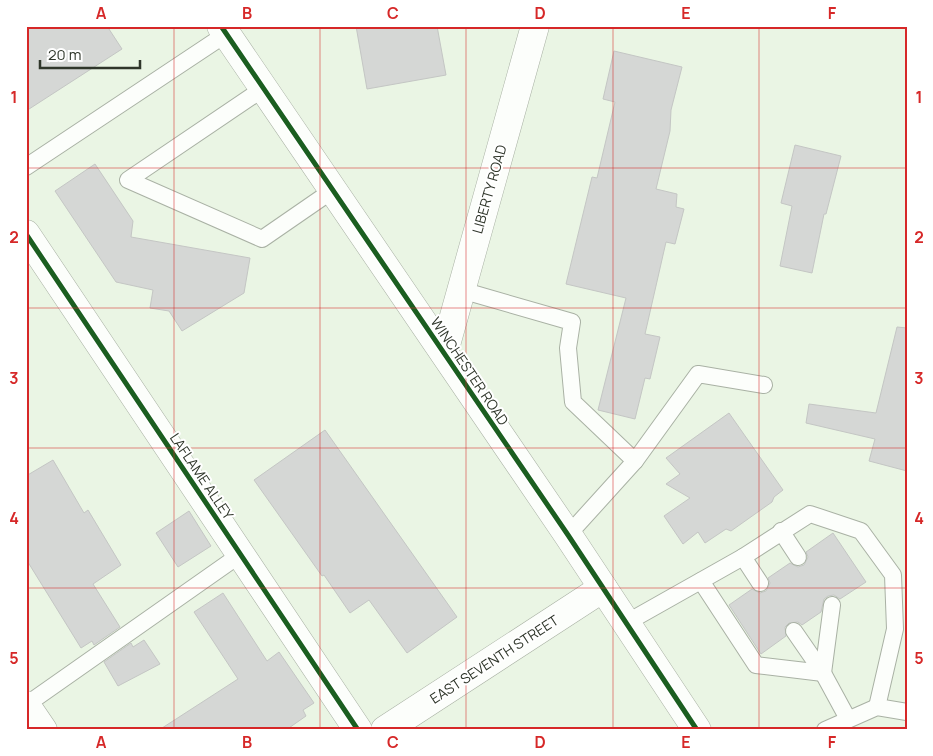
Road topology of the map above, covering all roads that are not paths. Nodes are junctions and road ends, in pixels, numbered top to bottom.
1 (535, 26) edge
2 (224, 30) edge
3 (264, 88) junction
4 (26, 167) edge
5 (333, 190) junction
6 (26, 234) edge
7 (461, 290) junction
8 (444, 352) junction
9 (764, 385) dead end
10 (635, 461) junction
11 (781, 530) junction
12 (568, 535) junction
13 (241, 554) junction
14 (743, 556) junction
15 (798, 557) dead end
16 (701, 581) junction
17 (760, 583) dead end
18 (603, 588) junction
19 (832, 604) dead end
20 (626, 623) junction
21 (794, 631) dead end
22 (823, 672) junction
23 (26, 705) edge
24 (877, 707) junction
25 (907, 712) edge
26 (848, 719) junction
27 (43, 730) edge
28 (358, 730) edge
29 (385, 730) edge
30 (697, 730) edge
31 (825, 730) edge

1 - 7 main road, LIBERTY ROAD
2 - 3 main road, WINCHESTER ROAD
2 - 4 lane
3 - 5 main road, WINCHESTER ROAD
3 - 5 lane
5 - 8 main road, WINCHESTER ROAD
6 - 13 main road, LAFLAME ALLEY
7 - 8 main road, LIBERTY ROAD
7 - 10 lane
8 - 12 main road, WINCHESTER ROAD
9 - 10 lane
10 - 12 lane
11 - 14 lane
11 - 15 lane
11 - 24 lane
12 - 18 main road, WINCHESTER ROAD
13 - 23 lane
13 - 28 main road, LAFLAME ALLEY
14 - 16 lane
14 - 17 lane
16 - 20 lane
16 - 22 lane
18 - 20 main road, WINCHESTER ROAD
18 - 29 main road, EAST SEVENTH STREET
19 - 22 lane
20 - 30 main road, WINCHESTER ROAD
21 - 22 lane
22 - 26 lane
23 - 27 main road
24 - 25 lane
24 - 26 lane
26 - 31 lane

